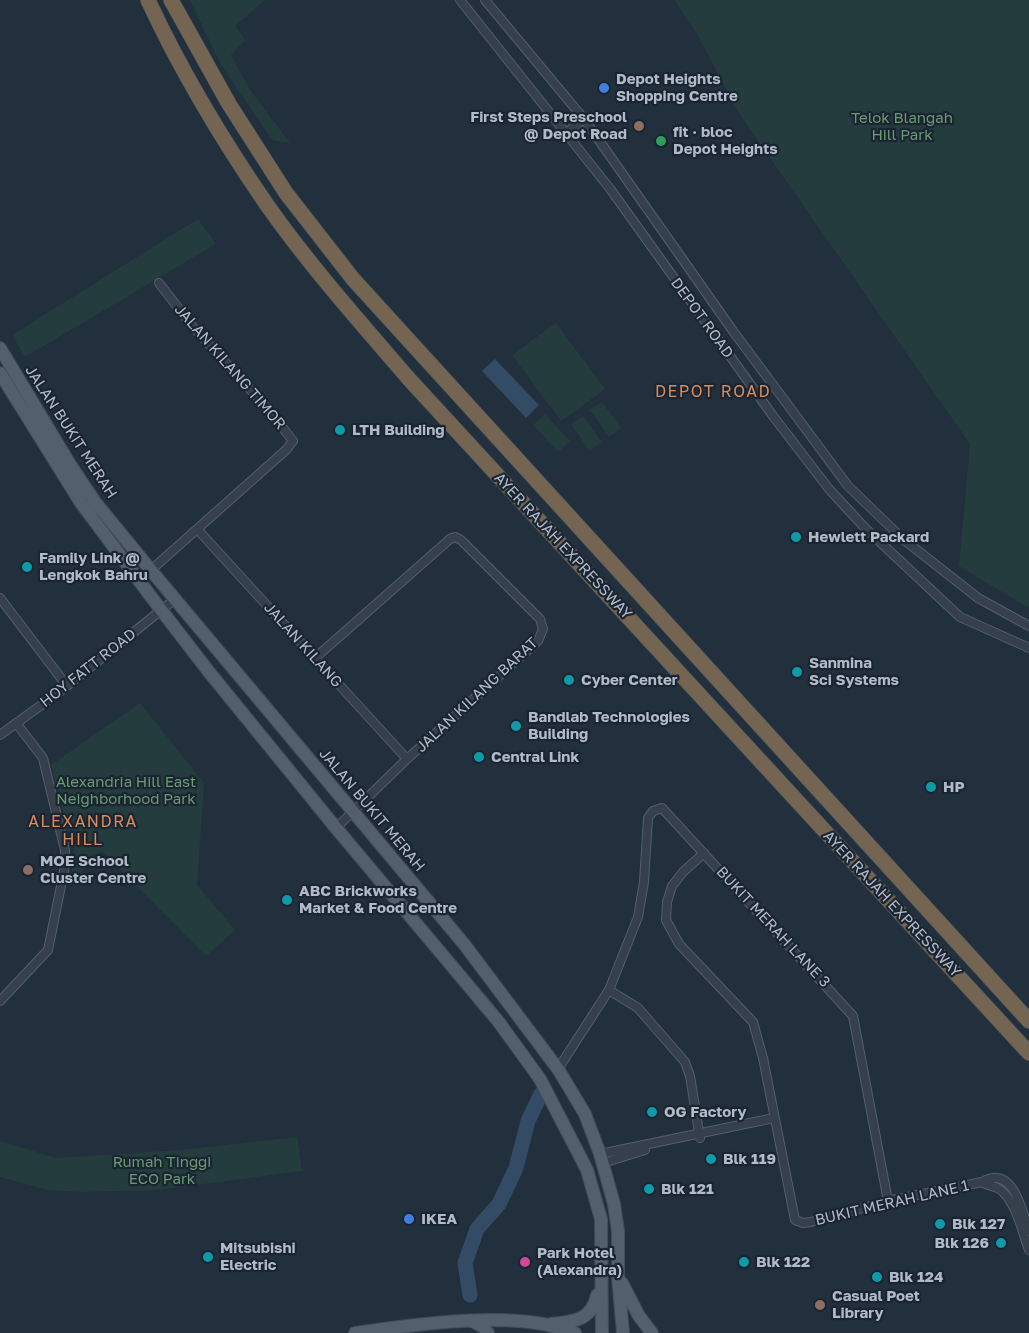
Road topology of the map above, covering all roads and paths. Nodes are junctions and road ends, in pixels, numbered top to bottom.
1 (148, 0) edge
2 (171, 0) edge
3 (460, 0) edge
4 (485, 0) edge
5 (584, 119) junction
6 (566, 133) junction
7 (159, 283) dead end
8 (0, 348) edge
9 (0, 373) edge
10 (198, 530) junction
11 (151, 570) junction
12 (0, 598) edge
13 (175, 599) junction
14 (162, 610) junction
15 (1029, 626) edge
16 (1029, 648) edge
17 (315, 658) junction
18 (67, 686) junction
19 (16, 723) junction
20 (281, 724) junction
21 (0, 735) edge
22 (280, 759) junction
23 (407, 759) junction
24 (354, 812) junction
25 (336, 828) junction
26 (704, 853) junction
27 (497, 986) junction
28 (609, 990) junction
29 (480, 999) junction
30 (0, 1001) edge
31 (1029, 1021) edge
32 (1029, 1053) edge
33 (558, 1069) junction
34 (774, 1120) junction
35 (699, 1136) junction
36 (601, 1158) junction
37 (982, 1182) junction
38 (888, 1201) junction
39 (1029, 1231) edge
40 (1029, 1250) edge
41 (601, 1276) junction
42 (618, 1277) junction
43 (474, 1322) junction
44 (543, 1324) junction
45 (355, 1333) edge
46 (488, 1333) edge
47 (575, 1333) edge
48 (602, 1333) edge
49 (623, 1333) edge
50 (652, 1333) edge

1 - 32 highway, AYER RAJAH EXPRESSWAY
2 - 31 highway, AYER RAJAH EXPRESSWAY
3 - 6 street, DEPOT ROAD
4 - 5 street, DEPOT ROAD
5 - 6 street
5 - 15 street, DEPOT ROAD
6 - 16 street, DEPOT ROAD
7 - 10 street, JALAN KILANG TIMOR
8 - 11 main road, JALAN BUKIT MERAH
9 - 14 main road, JALAN BUKIT MERAH
10 - 11 street, JALAN KILANG TIMOR
10 - 17 street, JALAN KILANG
11 - 13 main road, JALAN BUKIT MERAH
12 - 18 street
13 - 14 street, HOY FATT ROAD
13 - 20 main road, JALAN BUKIT MERAH
14 - 18 street, HOY FATT ROAD
14 - 22 main road, JALAN BUKIT MERAH
17 - 23 street, JALAN KILANG
17 - 23 street, JALAN KILANG BARAT
18 - 19 street, HOY FATT ROAD
19 - 21 street, HOY FATT ROAD
19 - 30 street
20 - 22 main road
20 - 24 main road, JALAN BUKIT MERAH
22 - 25 main road, JALAN BUKIT MERAH
23 - 24 street, JALAN KILANG BARAT
24 - 25 street, JALAN KILANG BARAT
24 - 27 main road, JALAN BUKIT MERAH
25 - 29 main road, JALAN BUKIT MERAH
26 - 28 street
26 - 34 street, BUKIT MERAH LANE 3
26 - 38 street, BUKIT MERAH LANE 3
27 - 29 main road
27 - 33 main road, JALAN BUKIT MERAH
28 - 33 street
28 - 35 street
29 - 41 main road, JALAN BUKIT MERAH
33 - 36 main road, JALAN BUKIT MERAH
34 - 35 street
34 - 38 street, BUKIT MERAH LANE 1
35 - 36 street
36 - 42 main road, JALAN BUKIT MERAH
37 - 38 street, BUKIT MERAH LANE 1
37 - 39 street, BUKIT MERAH LANE 1
37 - 40 street, BUKIT MERAH LANE 1
41 - 44 main road
41 - 48 main road, JALAN BUKIT MERAH
42 - 49 main road, JALAN BUKIT MERAH
42 - 50 main road
43 - 44 main road
43 - 45 main road
43 - 46 main road
44 - 47 main road

